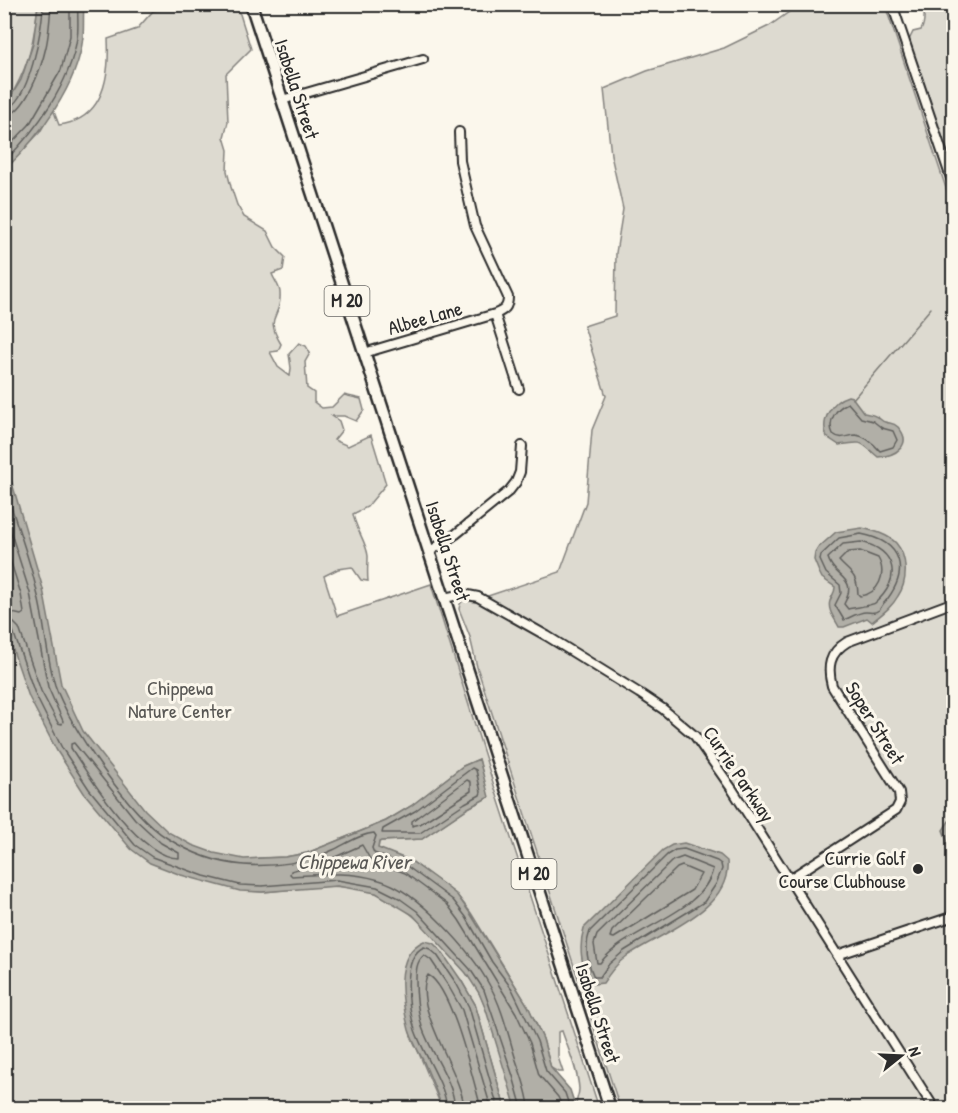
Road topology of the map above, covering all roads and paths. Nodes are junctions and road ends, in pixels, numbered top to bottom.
1 (251, 4) edge
2 (892, 4) edge
3 (423, 59) dead end
4 (282, 100) junction
5 (459, 132) dead end
6 (954, 187) edge
7 (495, 314) junction
8 (364, 353) junction
9 (519, 389) dead end
10 (522, 446) dead end
11 (429, 552) junction
12 (444, 598) junction
13 (954, 602) edge
14 (788, 880) junction
15 (954, 916) edge
16 (837, 955) junction
17 (610, 1108) edge
18 (934, 1108) edge

1 - 4 highway, Isabella Street / M 20
2 - 6 street
3 - 4 street
4 - 8 highway, Isabella Street / M 20
5 - 7 street
7 - 8 street, Albee Lane
7 - 9 street
8 - 11 highway, Isabella Street / M 20
10 - 11 street
11 - 12 highway, Isabella Street / M 20
12 - 14 street, Currie Parkway
12 - 17 highway, Isabella Street / M 20
13 - 14 street, Soper Street
14 - 16 street, Currie Parkway
15 - 16 street
16 - 18 street, Currie Parkway

